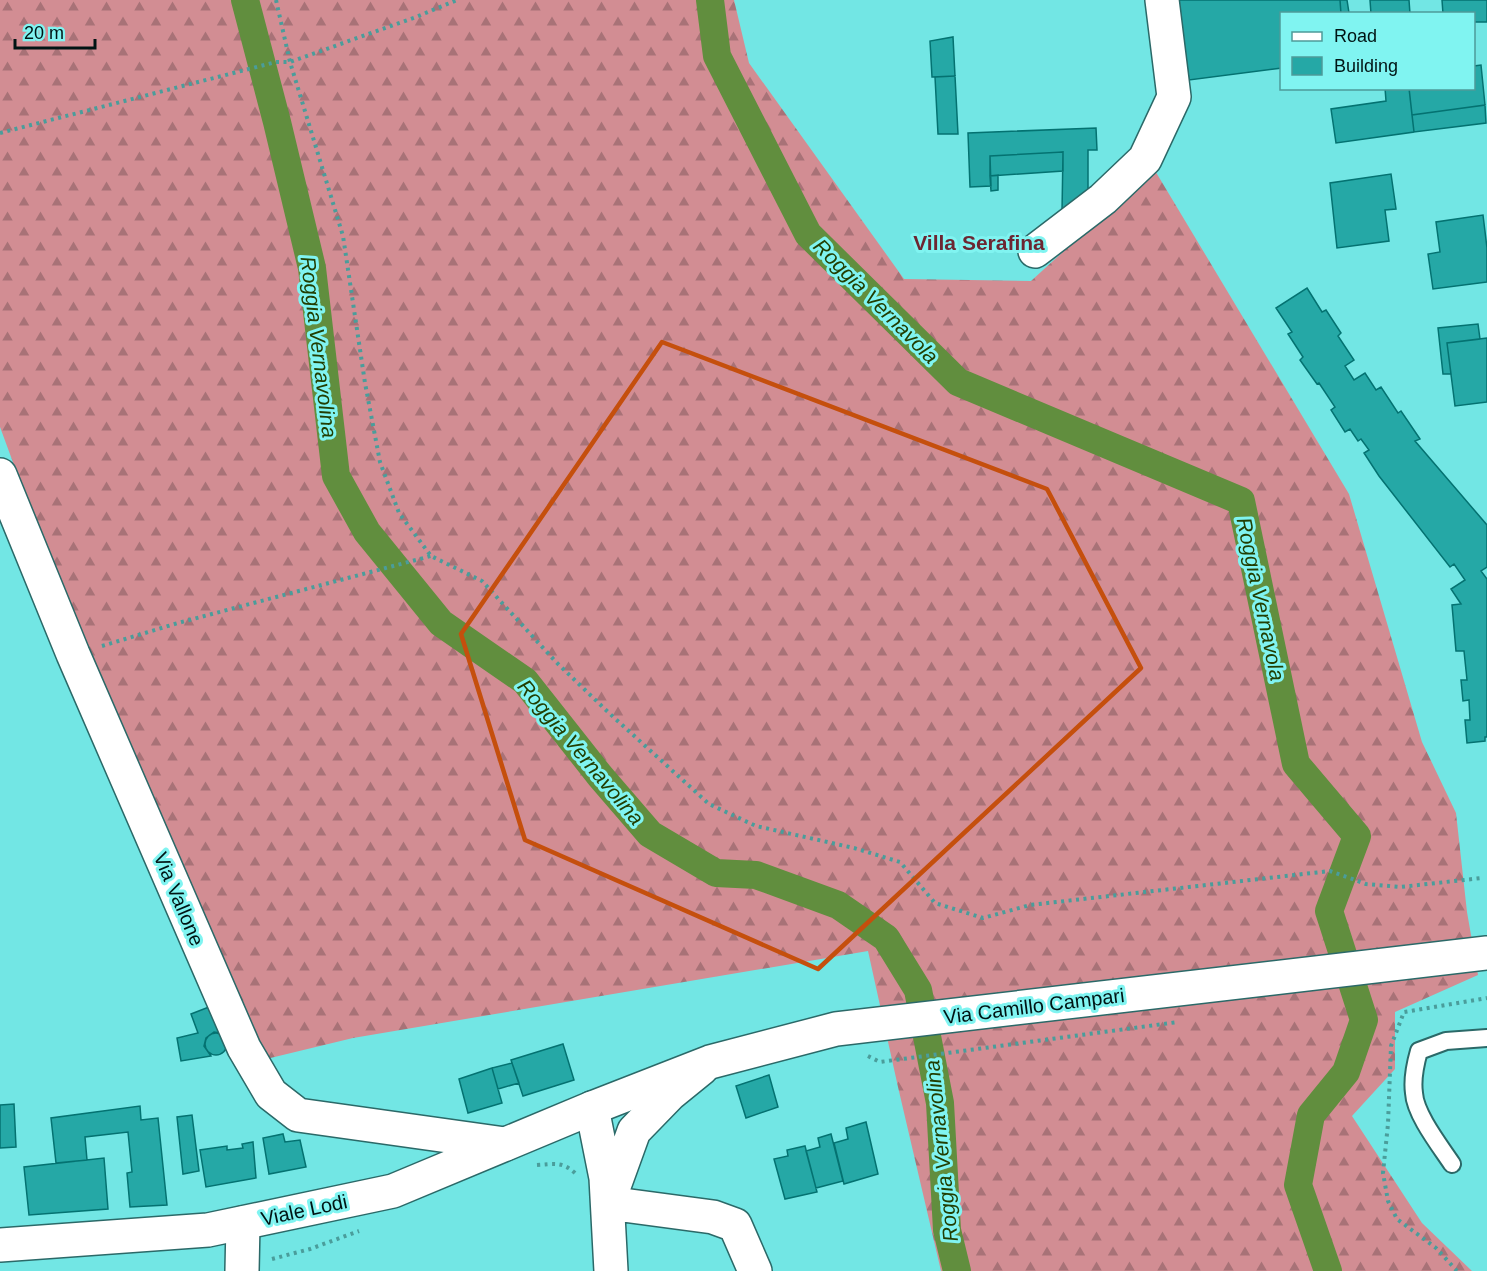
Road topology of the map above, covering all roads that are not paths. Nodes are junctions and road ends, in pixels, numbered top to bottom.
1 (1162, 0) edge
2 (1035, 251) dead end
3 (0, 475) edge
4 (1482, 954) edge
5 (1487, 1038) edge
6 (710, 1062) junction
7 (592, 1108) junction
8 (505, 1144) junction
9 (1452, 1164) dead end
10 (608, 1203) junction
11 (243, 1223) junction
12 (0, 1245) edge
13 (242, 1269) edge
14 (610, 1271) edge
15 (755, 1271) edge

1 - 2 street
3 - 8 street, Via Vallone
4 - 6 street, Via Camillo Campari
5 - 9 lane
6 - 7 street, Via Camillo Campari
6 - 10 street
7 - 8 street, Viale Lodi
7 - 10 street
8 - 11 street, Viale Lodi
10 - 14 street
10 - 15 street
11 - 12 street, Viale Lodi
11 - 13 street

